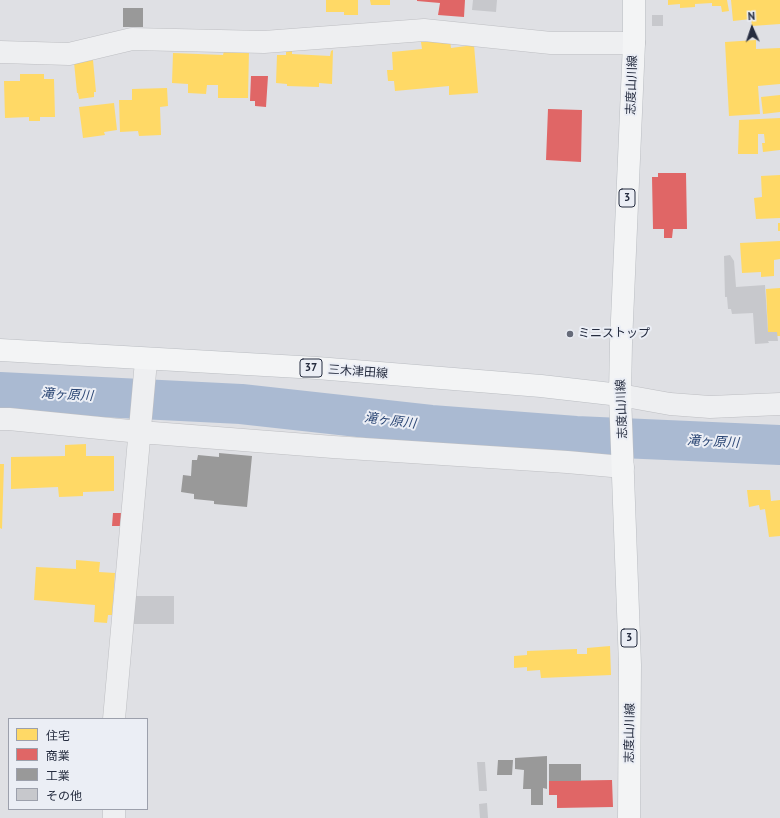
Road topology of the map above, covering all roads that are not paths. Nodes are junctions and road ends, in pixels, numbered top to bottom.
1 (634, 0) edge
2 (634, 43) junction
3 (0, 52) edge
4 (0, 350) edge
5 (146, 366) junction
6 (780, 404) edge
7 (621, 406) junction
8 (0, 419) edge
9 (140, 426) junction
10 (623, 463) junction
11 (114, 718) edge
12 (629, 818) edge

1 - 2 main road, 志度山川線 / 3
2 - 3 street
2 - 7 main road, 志度山川線 / 3
4 - 5 main road, 三木津田線 / 37
5 - 7 main road, 三木津田線 / 37
5 - 9 street
6 - 7 street
7 - 10 main road, 志度山川線 / 3
8 - 9 street
9 - 10 street
9 - 11 street
10 - 12 main road, 志度山川線 / 3

